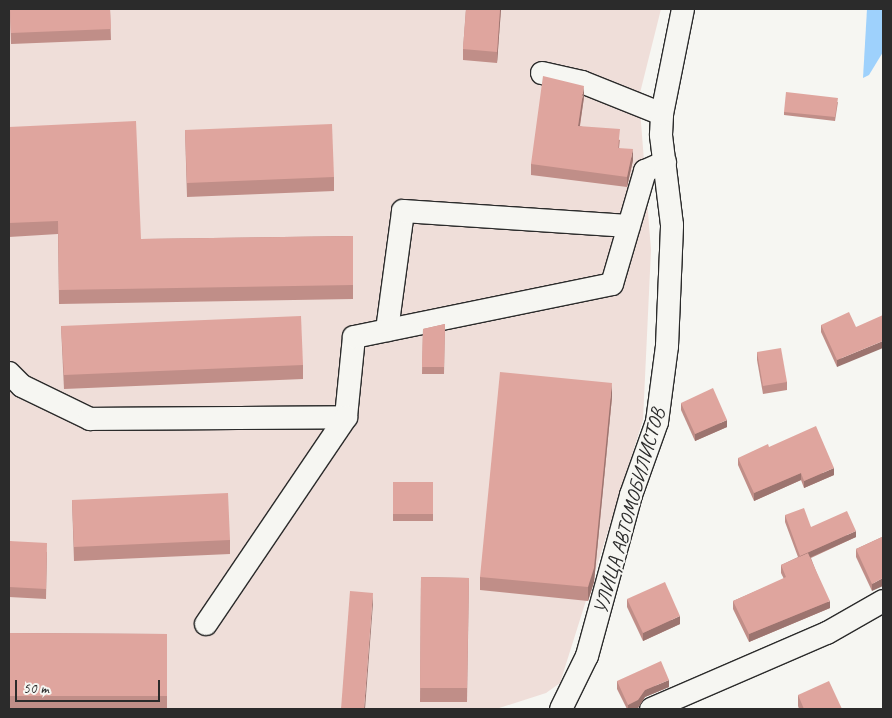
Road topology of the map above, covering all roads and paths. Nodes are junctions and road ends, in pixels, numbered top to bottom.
1 (683, 9) edge
2 (542, 73) dead end
3 (662, 114) junction
4 (665, 162) junction
5 (629, 226) junction
6 (387, 330) junction
7 (9, 373) edge
8 (346, 417) junction
9 (883, 601) edge
10 (206, 624) dead end
11 (561, 709) edge
12 (651, 709) edge

1 - 3 street, УЛИЦА АВТОМОБИЛИСТОВ
2 - 3 street
3 - 4 street, УЛИЦА АВТОМОБИЛИСТОВ
4 - 5 street
4 - 11 street, УЛИЦА АВТОМОБИЛИСТОВ
5 - 6 street
5 - 6 street
6 - 8 street
7 - 8 street
8 - 10 street
9 - 12 street

